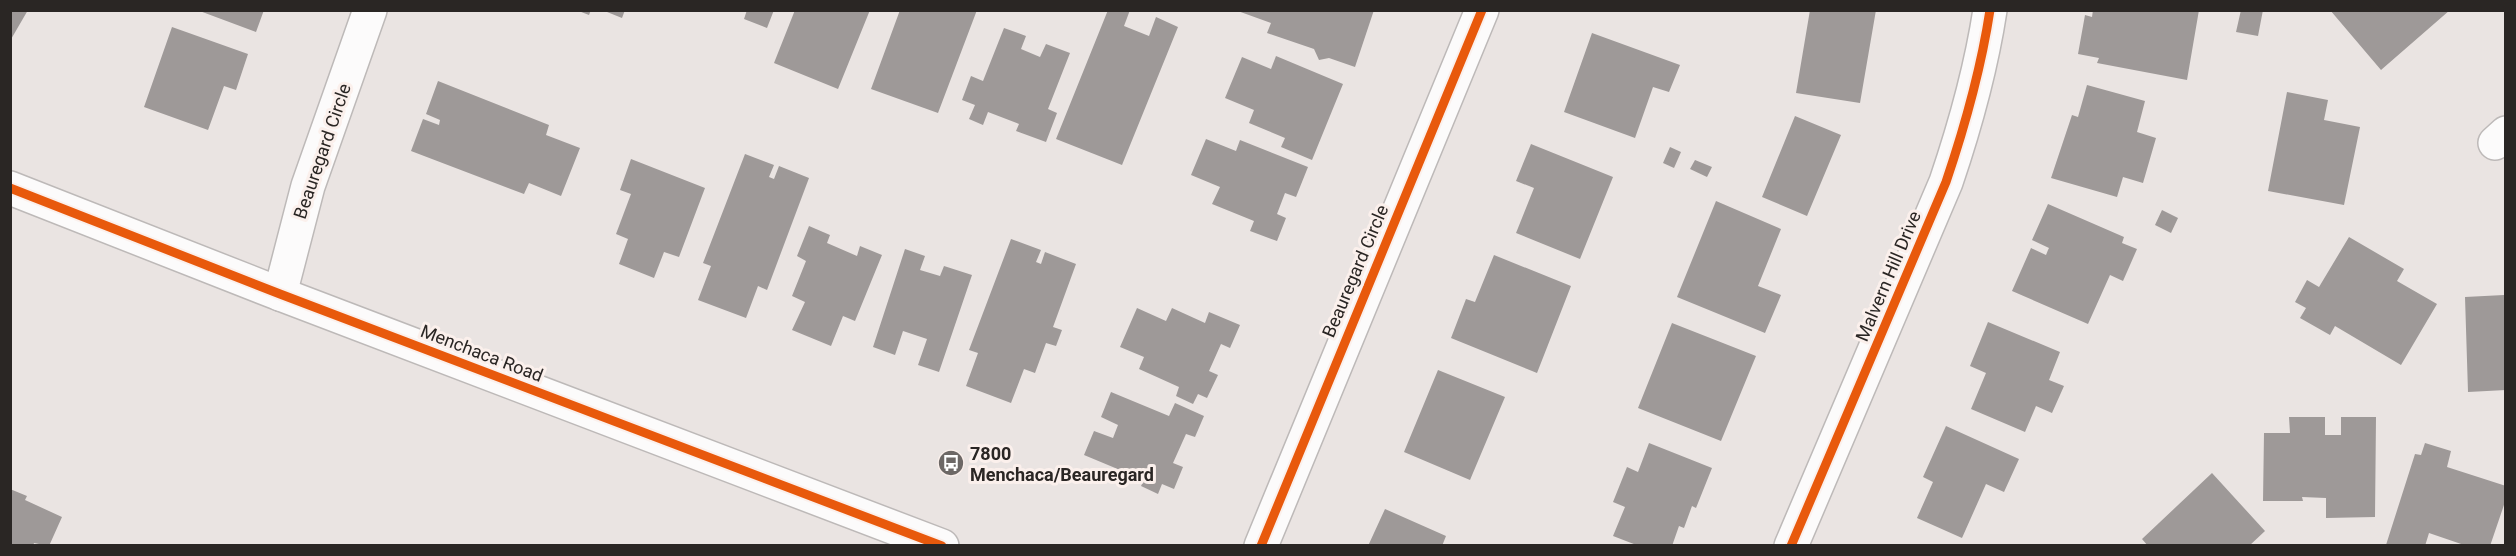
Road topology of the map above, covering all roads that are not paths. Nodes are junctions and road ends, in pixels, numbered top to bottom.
1 (370, 10) edge
2 (1482, 10) edge
3 (1990, 10) edge
4 (10, 188) edge
5 (280, 294) junction
6 (942, 546) edge
7 (1261, 546) edge
8 (1791, 546) edge

1 - 5 street, Beauregard Circle
2 - 7 street, Beauregard Circle
3 - 8 street, Malvern Hill Drive
4 - 5 street, Menchaca Road
5 - 6 street, Menchaca Road

